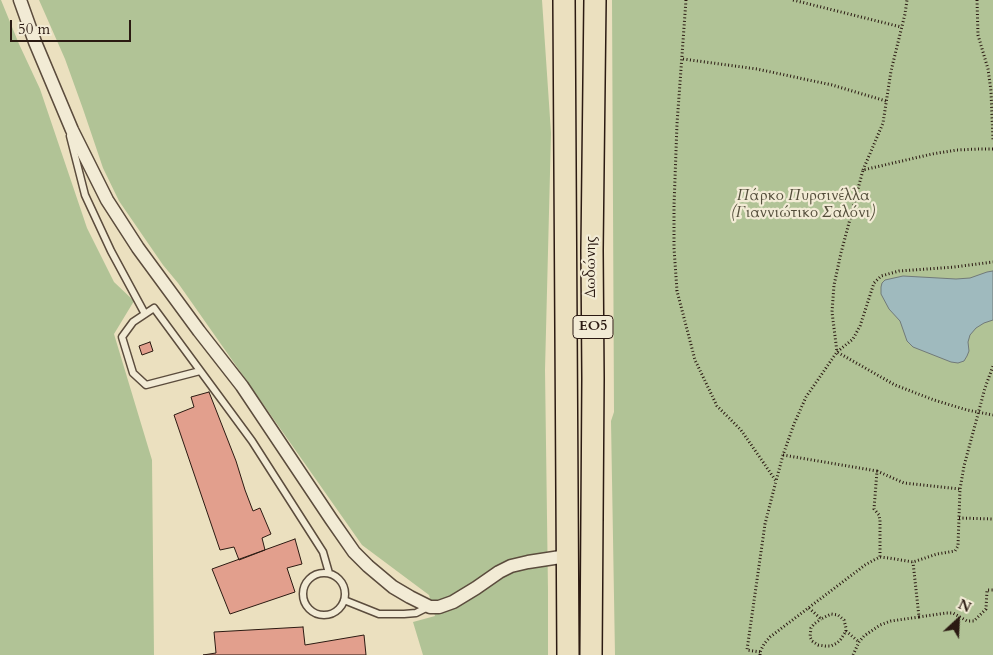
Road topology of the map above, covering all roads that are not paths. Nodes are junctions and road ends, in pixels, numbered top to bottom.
1 (20, 0) edge
2 (564, 0) edge
3 (596, 0) edge
4 (63, 110) junction
5 (145, 314) junction
6 (200, 371) junction
7 (567, 556) junction
8 (329, 573) junction
9 (344, 600) junction
10 (430, 607) junction
11 (568, 655) edge
12 (592, 655) edge

1 - 4 street
2 - 7 main road, Δωδώνης / ΕΟ5
3 - 12 main road, Δωδώνης / ΕΟ5
4 - 5 lane
4 - 10 street
5 - 6 lane
5 - 6 lane
6 - 8 lane
7 - 10 street
7 - 11 main road, Δωδώνης / ΕΟ5
8 - 9 lane
8 - 9 lane
9 - 10 lane

